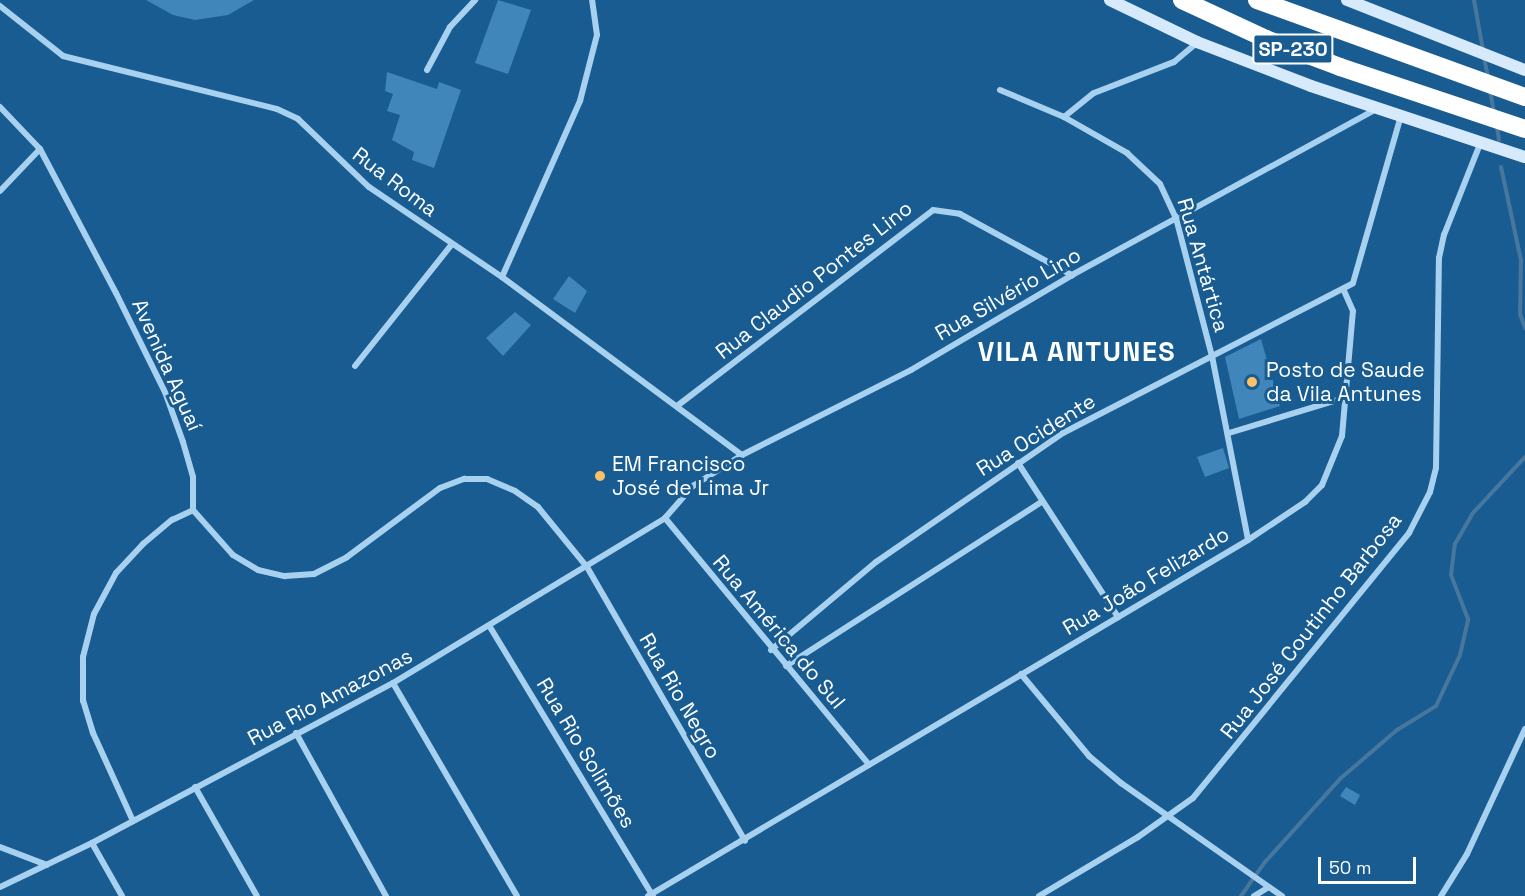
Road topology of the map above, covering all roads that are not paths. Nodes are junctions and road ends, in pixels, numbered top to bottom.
1 (475, 0) edge
2 (592, 0) edge
3 (1110, 0) edge
4 (1182, 0) edge
5 (1257, 0) edge
6 (1347, 0) edge
7 (1375, 0) edge
8 (0, 6) edge
9 (1384, 14) junction
10 (1197, 42) junction
11 (1523, 69) edge
12 (427, 70) dead end
13 (1000, 90) dead end
14 (1525, 97) edge
15 (0, 107) edge
16 (1377, 109) junction
17 (1401, 116) junction
18 (1064, 117) junction
19 (1525, 129) edge
20 (1480, 144) junction
21 (40, 149) junction
22 (1525, 157) edge
23 (0, 191) edge
24 (1176, 218) junction
25 (452, 244) junction
26 (1072, 275) junction
27 (502, 278) junction
28 (1343, 289) junction
29 (1212, 356) junction
30 (355, 366) dead end
31 (1347, 397) junction
32 (677, 406) junction
33 (1229, 433) junction
34 (742, 454) junction
35 (1018, 463) junction
36 (1041, 502) junction
37 (193, 510) junction
38 (665, 518) junction
39 (1248, 540) junction
40 (587, 567) junction
41 (1118, 617) junction
42 (490, 627) junction
43 (771, 650) junction
44 (786, 666) junction
45 (1021, 675) junction
46 (393, 683) junction
47 (1525, 729) edge
48 (296, 733) junction
49 (868, 765) junction
50 (195, 787) junction
51 (1169, 817) junction
52 (133, 820) junction
53 (745, 841) junction
54 (93, 843) junction
55 (0, 847) edge
56 (47, 865) junction
57 (0, 887) edge
58 (1269, 887) junction
59 (651, 895) edge
60 (122, 896) edge
61 (257, 896) edge
62 (386, 896) edge
63 (517, 896) edge
64 (1039, 896) edge
65 (1254, 896) edge
66 (1282, 896) edge
67 (1441, 896) edge

1 - 12 street
2 - 27 street
3 - 10 street
4 - 19 highway, SP-230
5 - 14 highway, SP-230
6 - 9 street
7 - 9 street
8 - 25 street, Rua Roma
9 - 11 street
10 - 16 street
10 - 18 street
13 - 18 street, Rua Antártica
15 - 21 street, Avenida Aguaí
16 - 17 street
16 - 24 street, Rua Silvério Lino
17 - 20 street
17 - 28 street
18 - 24 street, Rua Antártica
20 - 22 street
20 - 51 street, Rua José Coutinho Barbosa
21 - 23 street
21 - 37 street, Avenida Aguaí
24 - 26 street, Rua Silvério Lino
24 - 29 street, Rua Antártica
25 - 27 street, Rua Roma
25 - 30 street
26 - 32 street, Rua Claudio Pontes Lino
26 - 34 street, Rua Silvério Lino
27 - 32 street, Rua Roma
28 - 29 street, Rua Ocidente
28 - 31 street, Rua João Felizardo
29 - 33 street, Rua Antártica
29 - 35 street, Rua Ocidente
31 - 33 street
31 - 39 street, Rua João Felizardo
32 - 34 street, Rua Roma
33 - 39 street, Rua Antártica
34 - 38 street, Rua Silvério Lino
35 - 36 street
35 - 43 street, Rua Ocidente
36 - 41 street
36 - 44 street
37 - 40 street
37 - 52 street
38 - 40 street, Rua Rio Amazonas
38 - 43 street, Rua América do Sul
39 - 41 street, Rua João Felizardo
40 - 42 street, Rua Rio Amazonas
40 - 53 street, Rua Rio Negro
41 - 45 street, Rua João Felizardo
42 - 46 street, Rua Rio Amazonas
42 - 59 street, Rua Rio Solimões
43 - 44 street, Rua América do Sul
44 - 49 street, Rua América do Sul
45 - 49 street, Rua João Felizardo
45 - 51 street
46 - 48 street, Rua Rio Amazonas
46 - 63 street
47 - 67 street
48 - 50 street, Rua Rio Amazonas
48 - 62 street
49 - 53 street, Rua João Felizardo
50 - 52 street, Rua Rio Amazonas
50 - 61 street
51 - 58 street
51 - 64 street, Rua José Coutinho Barbosa
52 - 54 street, Rua Rio Amazonas
53 - 59 street, Rua João Felizardo
54 - 56 street, Rua Rio Amazonas
54 - 60 street
55 - 56 street
56 - 57 street, Rua Rio Amazonas
58 - 65 street
58 - 66 street

